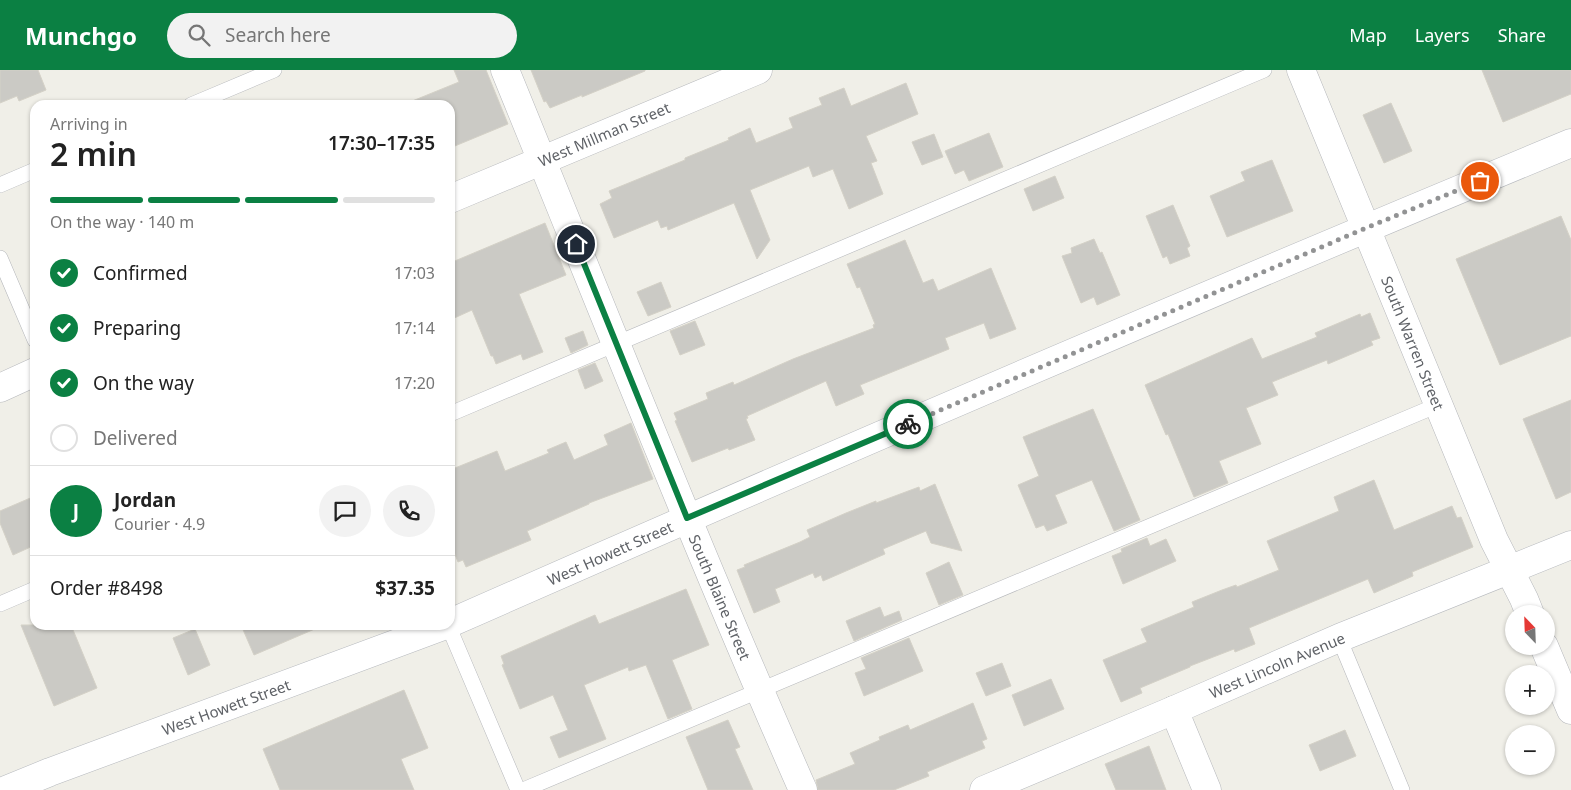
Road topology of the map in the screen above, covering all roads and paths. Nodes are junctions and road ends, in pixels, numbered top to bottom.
1 (274, 70) edge
2 (505, 70) edge
3 (758, 70) edge
4 (1264, 70) edge
5 (1301, 70) edge
6 (203, 100) edge
7 (1571, 143) edge
8 (542, 160) junction
9 (30, 172) edge
10 (0, 185) edge
11 (455, 196) edge
12 (1366, 228) junction
13 (0, 258) edge
14 (30, 328) edge
15 (616, 344) junction
16 (30, 374) edge
17 (0, 388) edge
18 (1438, 405) junction
19 (455, 412) edge
20 (687, 518) junction
21 (1571, 545) edge
22 (1509, 570) junction
23 (30, 591) edge
24 (0, 604) edge
25 (1526, 605) edge
26 (455, 621) edge
27 (432, 630) edge
28 (451, 630) edge
29 (1338, 638) junction
30 (1548, 655) edge
31 (759, 690) junction
32 (1174, 710) junction
33 (1571, 710) edge
34 (994, 788) edge
35 (6, 790) edge
36 (518, 790) edge
37 (523, 790) edge
38 (803, 790) edge
39 (1207, 790) edge
40 (1402, 790) edge

1 - 6 lane
2 - 8 main road, South Blaine Street
3 - 8 main road, West Millman Street
4 - 15 lane
5 - 12 main road, South Warren Street
7 - 12 main road, West Howett Street
8 - 11 main road, West Millman Street
8 - 15 main road, South Blaine Street
9 - 10 lane
12 - 18 main road, South Warren Street
12 - 20 main road, West Howett Street
13 - 14 lane
15 - 19 lane
15 - 20 main road, South Blaine Street
16 - 17 main road
18 - 22 main road, South Warren Street
18 - 31 lane
20 - 26 main road, West Howett Street
20 - 31 main road, South Blaine Street
21 - 22 main road, West Lincoln Avenue
22 - 25 main road, South Warren Street
22 - 29 main road, West Lincoln Avenue
23 - 24 lane
27 - 35 main road, West Howett Street
28 - 36 lane
29 - 32 main road, West Lincoln Avenue
29 - 40 lane
30 - 33 main road
31 - 37 lane
31 - 38 main road, South Blaine Street
32 - 34 main road, West Lincoln Avenue
32 - 39 main road

